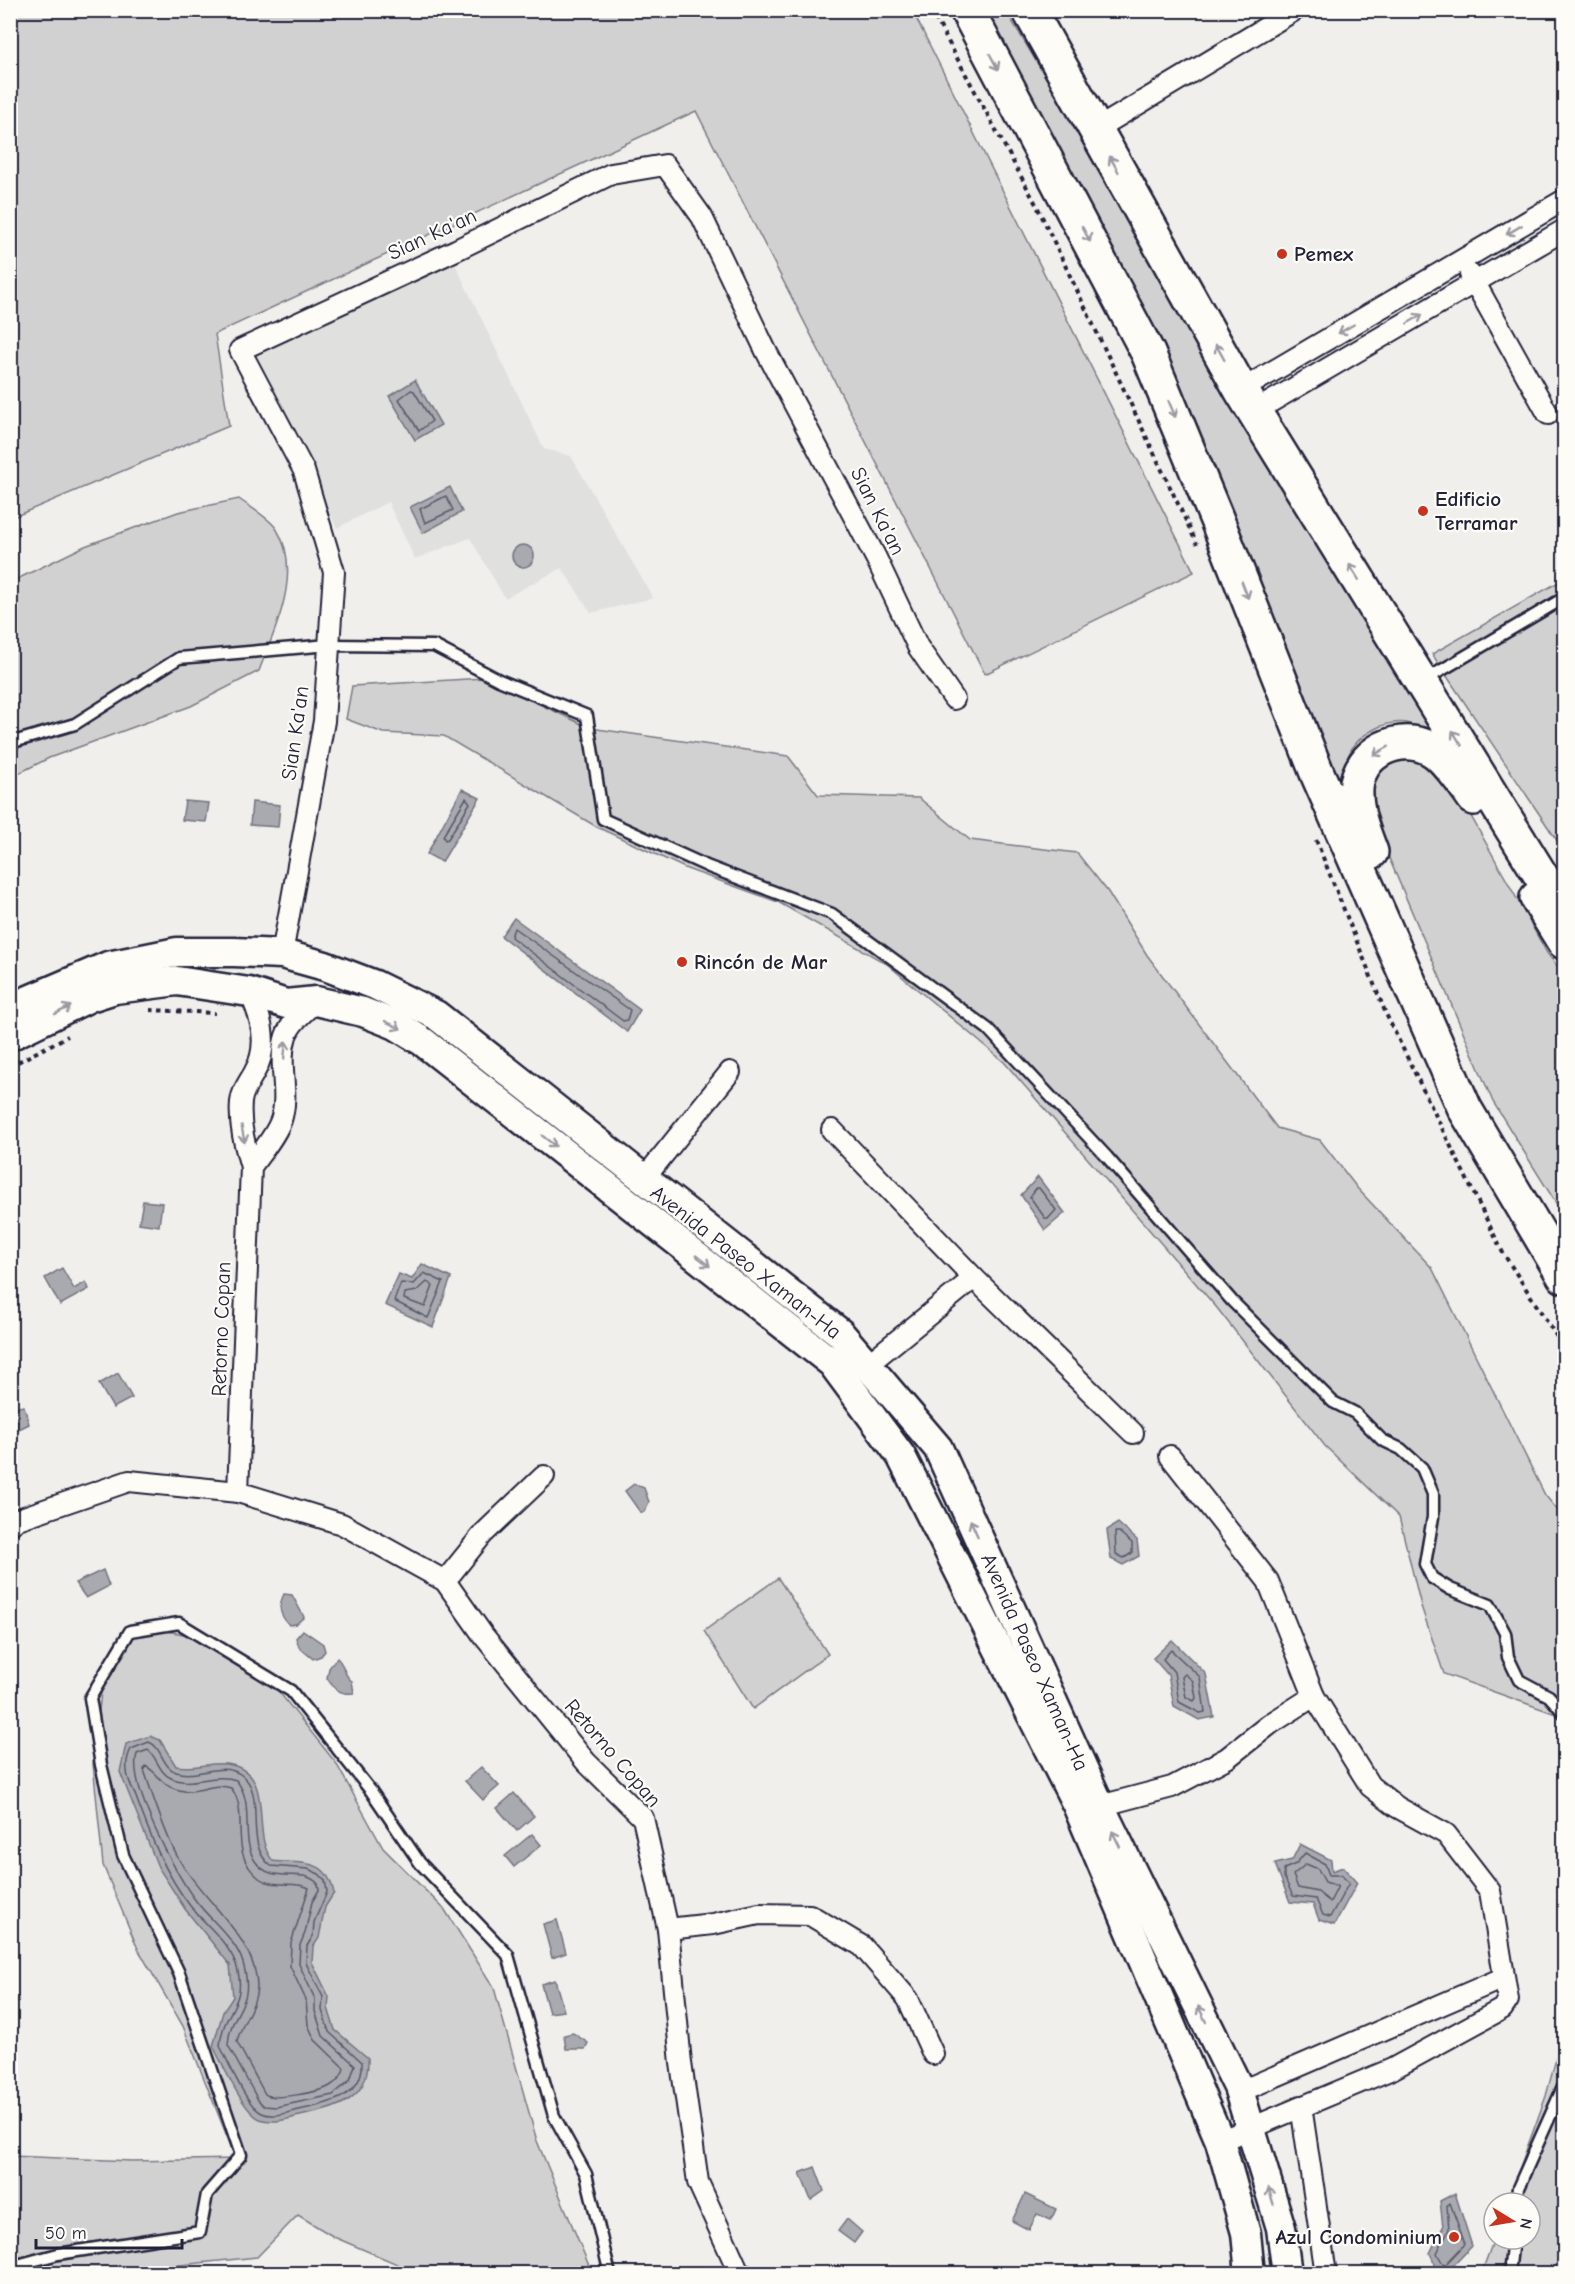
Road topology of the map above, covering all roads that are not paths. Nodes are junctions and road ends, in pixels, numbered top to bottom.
1 (967, 10) edge
2 (1029, 10) edge
3 (1295, 10) edge
4 (1095, 130) junction
5 (1564, 200) edge
6 (1564, 230) edge
7 (1463, 261) junction
8 (1475, 284) junction
9 (1248, 400) junction
10 (1548, 414) dead end
11 (1564, 598) edge
12 (329, 645) junction
13 (1422, 682) junction
14 (954, 699) dead end
15 (10, 743) edge
16 (1564, 913) edge
17 (1564, 942) edge
18 (177, 952) junction
19 (282, 954) junction
20 (177, 981) junction
21 (375, 985) junction
22 (1415, 1000) junction
23 (316, 1001) junction
24 (255, 1004) junction
25 (10, 1008) edge
26 (363, 1011) junction
27 (10, 1036) edge
28 (730, 1072) dead end
29 (832, 1130) dead end
30 (251, 1167) junction
31 (643, 1180) junction
32 (1522, 1209) junction
33 (1564, 1247) edge
34 (1564, 1276) edge
35 (974, 1278) junction
36 (792, 1296) junction
37 (772, 1316) junction
38 (867, 1365) junction
39 (1133, 1433) dead end
40 (1170, 1456) dead end
41 (943, 1460) junction
42 (544, 1476) dead end
43 (912, 1478) junction
44 (238, 1492) junction
45 (10, 1525) edge
46 (445, 1581) junction
47 (1314, 1696) junction
48 (1564, 1713) edge
49 (1100, 1806) junction
50 (668, 1929) junction
51 (1503, 1978) junction
52 (933, 2054) dead end
53 (1564, 2085) edge
54 (1238, 2087) junction
55 (1301, 2106) junction
56 (1251, 2128) junction
57 (1220, 2141) junction
58 (1518, 2191) edge
59 (1511, 2251) edge
60 (10, 2267) edge
61 (610, 2274) edge
62 (742, 2274) edge
63 (1250, 2274) edge
64 (1287, 2274) edge
65 (1326, 2274) edge
66 (1509, 2274) edge

1 -> 22 highway
2 - 4 highway
3 - 4 street
9 -> 4 highway
5 -> 7 street
6 - 8 street
7 - 8 street
7 -> 9 street
9 -> 8 street
8 - 10 street
13 -> 9 highway
11 - 13 lane
12 - 14 street, Sian Ka'an
12 - 15 lane
12 - 19 street, Sian Ka'an
12 - 48 lane
16 -> 13 highway
17 -> 22 highway
18 - 19 main road, Avenida Paseo Xaman-Ha
18 - 20 main road
18 - 25 main road, Avenida Paseo Xaman-Ha
19 - 21 main road, Avenida Paseo Xaman-Ha
20 - 24 main road, Avenida Paseo Xaman-Ha
27 -> 20 main road, Avenida Paseo Xaman-Ha
21 - 26 main road
21 - 31 main road, Avenida Paseo Xaman-Ha
22 - 32 highway
23 - 24 main road, Avenida Paseo Xaman-Ha
23 - 26 main road, Avenida Paseo Xaman-Ha
30 -> 23 street
24 -> 30 street, Retorno Copan
26 -> 37 main road, Avenida Paseo Xaman-Ha
28 - 31 street
29 - 35 street
30 - 44 street, Retorno Copan
31 - 36 main road, Avenida Paseo Xaman-Ha
32 - 33 highway
32 - 34 highway
35 - 38 street
35 - 39 street
36 - 37 main road
36 - 38 main road, Avenida Paseo Xaman-Ha
37 - 43 main road, Avenida Paseo Xaman-Ha
38 - 41 main road, Avenida Paseo Xaman-Ha
40 - 47 street
41 - 43 main road
49 -> 41 main road, Avenida Paseo Xaman-Ha
42 - 46 street
43 - 57 main road, Avenida Paseo Xaman-Ha
44 - 45 street, Retorno Copan
44 - 46 street, Retorno Copan
46 - 50 street, Retorno Copan
47 - 49 street
47 - 51 street
54 -> 49 main road, Avenida Paseo Xaman-Ha
50 - 52 street
50 - 62 street, Retorno Copan
51 - 54 street
51 - 55 street
53 - 58 lane
54 - 56 main road, Avenida Paseo Xaman-Ha
55 - 56 street
55 - 65 street
56 - 57 street
64 -> 56 main road, Avenida Paseo Xaman-Ha
57 - 63 main road, Avenida Paseo Xaman-Ha
59 - 66 lane
60 - 61 lane

